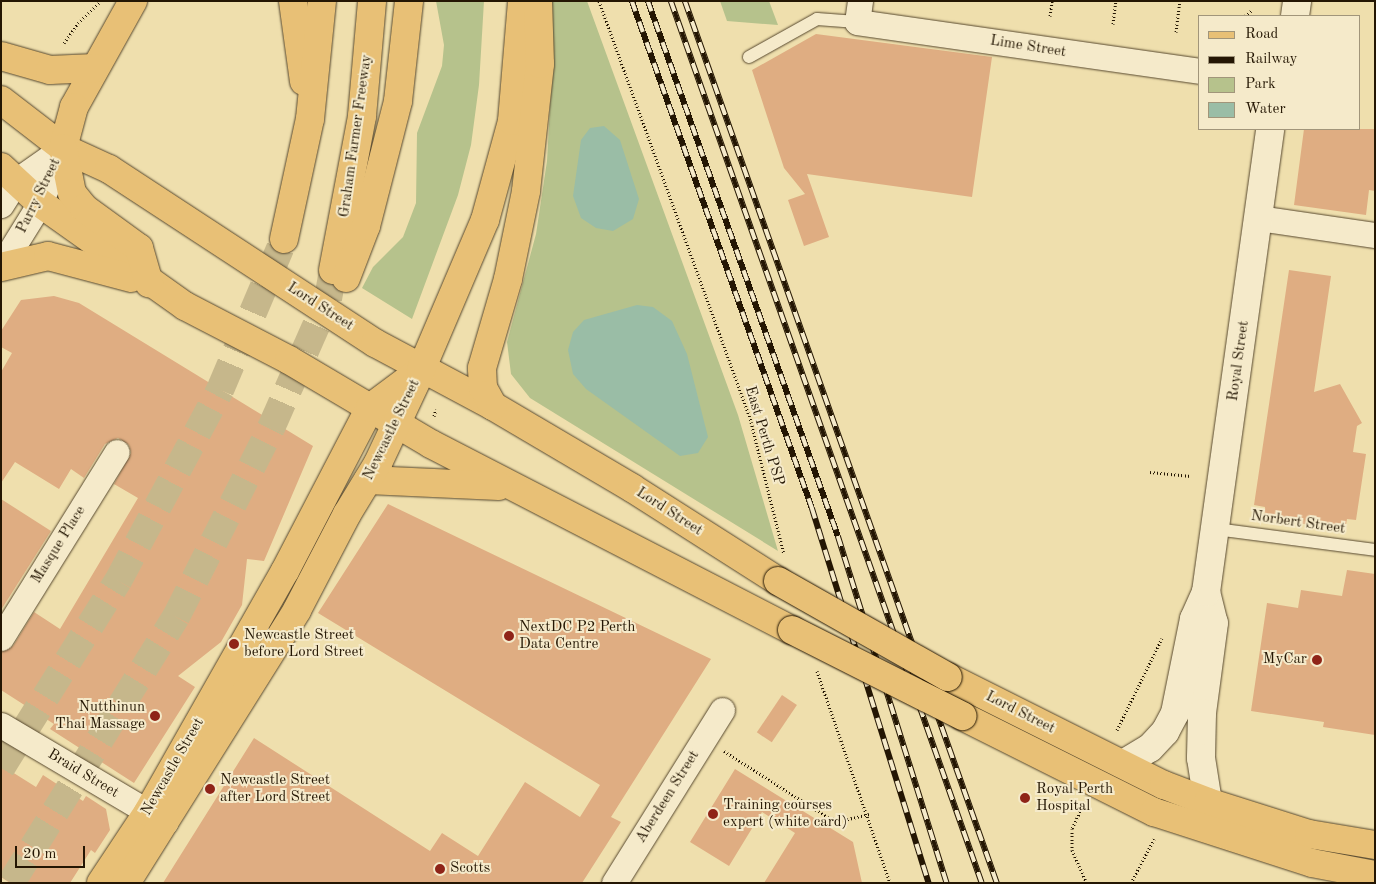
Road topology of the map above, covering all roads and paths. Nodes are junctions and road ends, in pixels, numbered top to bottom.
1 (101, 1) edge
2 (133, 1) edge
3 (293, 1) edge
4 (322, 1) edge
5 (372, 1) edge
6 (409, 1) edge
7 (522, 1) edge
8 (538, 1) edge
9 (599, 1) edge
10 (1052, 1) edge
11 (1116, 1) edge
12 (1180, 1) edge
13 (1279, 1) edge
14 (1297, 1) edge
15 (858, 12) edge
16 (1265, 13) edge
17 (1252, 15) edge
18 (1295, 15) edge
19 (1050, 16) dead end
20 (1113, 24) dead end
21 (1176, 32) dead end
22 (58, 52) dead end
23 (1, 56) edge
24 (749, 57) dead end
25 (95, 68) junction
26 (1198, 71) edge
27 (1, 100) edge
28 (310, 119) junction
29 (1270, 130) edge
30 (63, 148) junction
31 (8, 174) edge
32 (40, 202) junction
33 (1, 205) edge
34 (1258, 218) junction
35 (1375, 235) edge
36 (284, 239) tunnel mouth
37 (1, 267) edge
38 (149, 284) junction
39 (421, 370) junction
40 (493, 406) junction
41 (370, 408) junction
42 (398, 425) junction
43 (117, 452) dead end
44 (1150, 472) dead end
45 (1191, 476) dead end
46 (368, 480) junction
47 (519, 489) junction
48 (1216, 529) junction
49 (1375, 550) edge
50 (782, 571) junction
51 (1206, 592) junction
52 (1165, 633) dead end
53 (1, 638) edge
54 (815, 664) dead end
55 (722, 710) dead end
56 (1, 725) edge
57 (1117, 730) dead end
58 (702, 743) junction
59 (1123, 764) junction
60 (1208, 802) junction
61 (1083, 805) dead end
62 (869, 814) junction
63 (156, 818) junction
64 (1157, 836) dead end
65 (1375, 845) edge
66 (1375, 875) edge
67 (101, 883) edge
68 (126, 883) edge
69 (614, 883) edge
70 (890, 883) edge
71 (1087, 883) edge
72 (1131, 883) edge

1 - 22 path
2 - 25 main road
3 - 28 main road
4 - 28 main road
5 - 6 main road, Graham Farmer Freeway
7 - 39 main road
8 - 40 main road
9 - 50 path, East Perth PSP
10 - 19 path
11 - 20 path
12 - 21 path
13 - 16 street
14 - 18 street
15 - 24 lane
15 - 26 street, Lime Street
16 - 17 path
23 - 25 main road
25 - 30 main road
27 - 30 main road, Lord Street
28 - 36 main road
29 - 34 street, Royal Street
30 - 31 street, Parry Street
30 - 32 street, Parry Street
30 - 38 main road
30 - 39 main road, Lord Street
31 - 32 main road, Lord Street
31 - 33 street, Parry Street
32 - 37 street, Parry Street
32 - 38 main road, Lord Street
34 - 35 street
34 - 48 street, Royal Street
37 - 38 main road
38 - 41 main road, Lord Street
39 - 40 main road, Lord Street
39 - 41 main road, Newcastle Street
39 - 42 main road, Newcastle Street
40 - 50 main road, Lord Street
41 - 42 main road, Lord Street
41 - 63 main road, Newcastle Street
42 - 46 main road, Newcastle Street
42 - 47 main road, Lord Street
43 - 53 street, Masque Place
44 - 45 path
46 - 47 main road
46 - 63 main road, Newcastle Street
47 - 66 main road, Lord Street, bridge
48 - 49 lane, Norbert Street
48 - 51 street, Royal Street
50 - 59 main road, Lord Street, bridge
51 - 59 street, Royal Street
51 - 60 street, Royal Street
52 - 57 path
54 - 62 path
55 - 58 street, Aberdeen Street
56 - 63 street, Braid Street
58 - 62 path
58 - 69 street, Aberdeen Street
59 - 60 main road, Lord Street
60 - 65 main road, Lord Street
61 - 71 path
62 - 70 path
63 - 67 main road, Newcastle Street
63 - 68 main road, Newcastle Street
64 - 72 path

